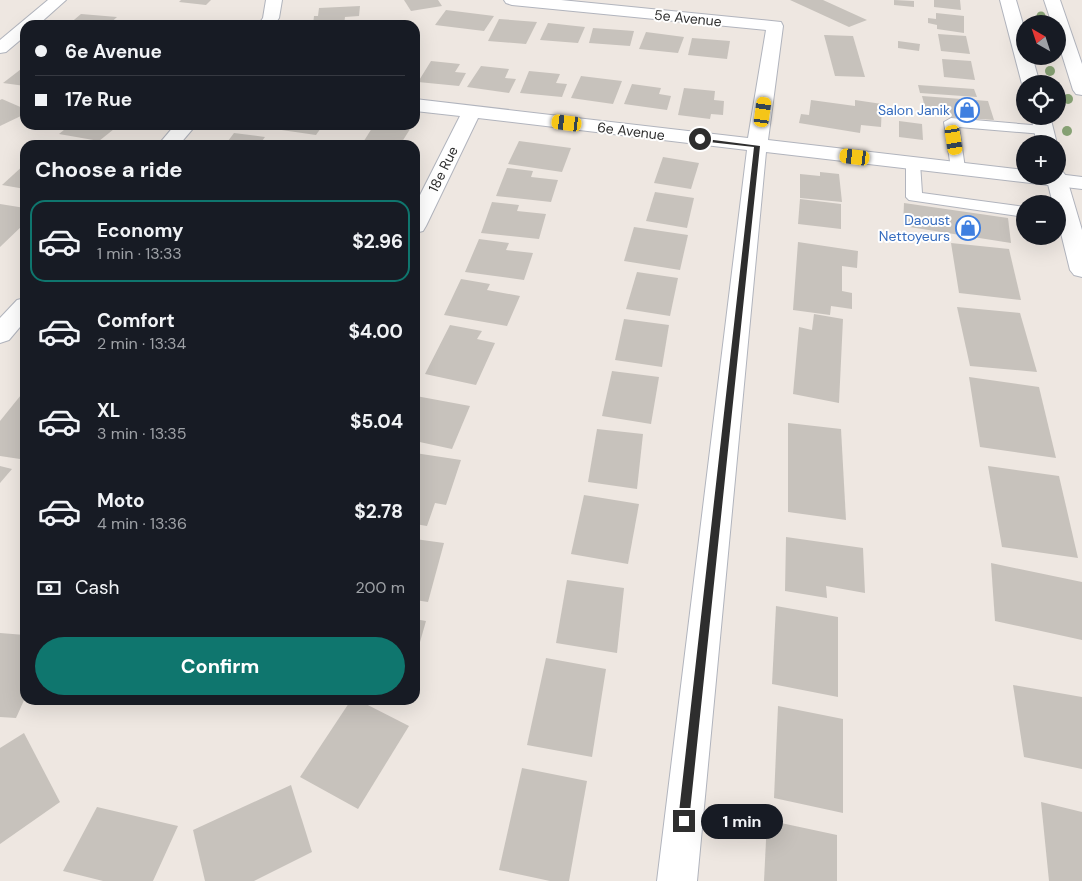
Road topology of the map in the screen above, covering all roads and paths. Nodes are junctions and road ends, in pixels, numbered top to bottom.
1 (58, 0) edge
2 (274, 0) edge
3 (512, 0) edge
4 (1008, 0) edge
5 (1052, 0) edge
6 (34, 20) edge
7 (270, 20) edge
8 (20, 32) edge
9 (0, 48) edge
10 (1029, 75) edge
11 (1082, 90) edge
12 (420, 106) edge
13 (472, 111) junction
14 (182, 130) edge
15 (1043, 130) edge
16 (172, 140) edge
17 (758, 146) junction
18 (913, 163) junction
19 (958, 168) junction
20 (1016, 175) edge
21 (1066, 180) edge
22 (1082, 183) edge
23 (1016, 211) edge
24 (420, 216) edge
25 (1066, 228) edge
26 (1082, 270) edge
27 (14, 311) edge
28 (0, 334) edge
29 (677, 881) edge

1 - 6 street
2 - 7 street
3 - 17 street, 5e Avenue
4 - 10 street
5 - 11 street
8 - 9 street
12 - 13 street, 6e Avenue
13 - 17 street, 6e Avenue
13 - 24 street, 18e Rue
14 - 16 street
15 - 19 lane
17 - 18 street, 6e Avenue
17 - 29 street
18 - 19 street, 6e Avenue
18 - 23 lane
19 - 20 street, 6e Avenue
21 - 22 street, 6e Avenue
25 - 26 street
27 - 28 street

